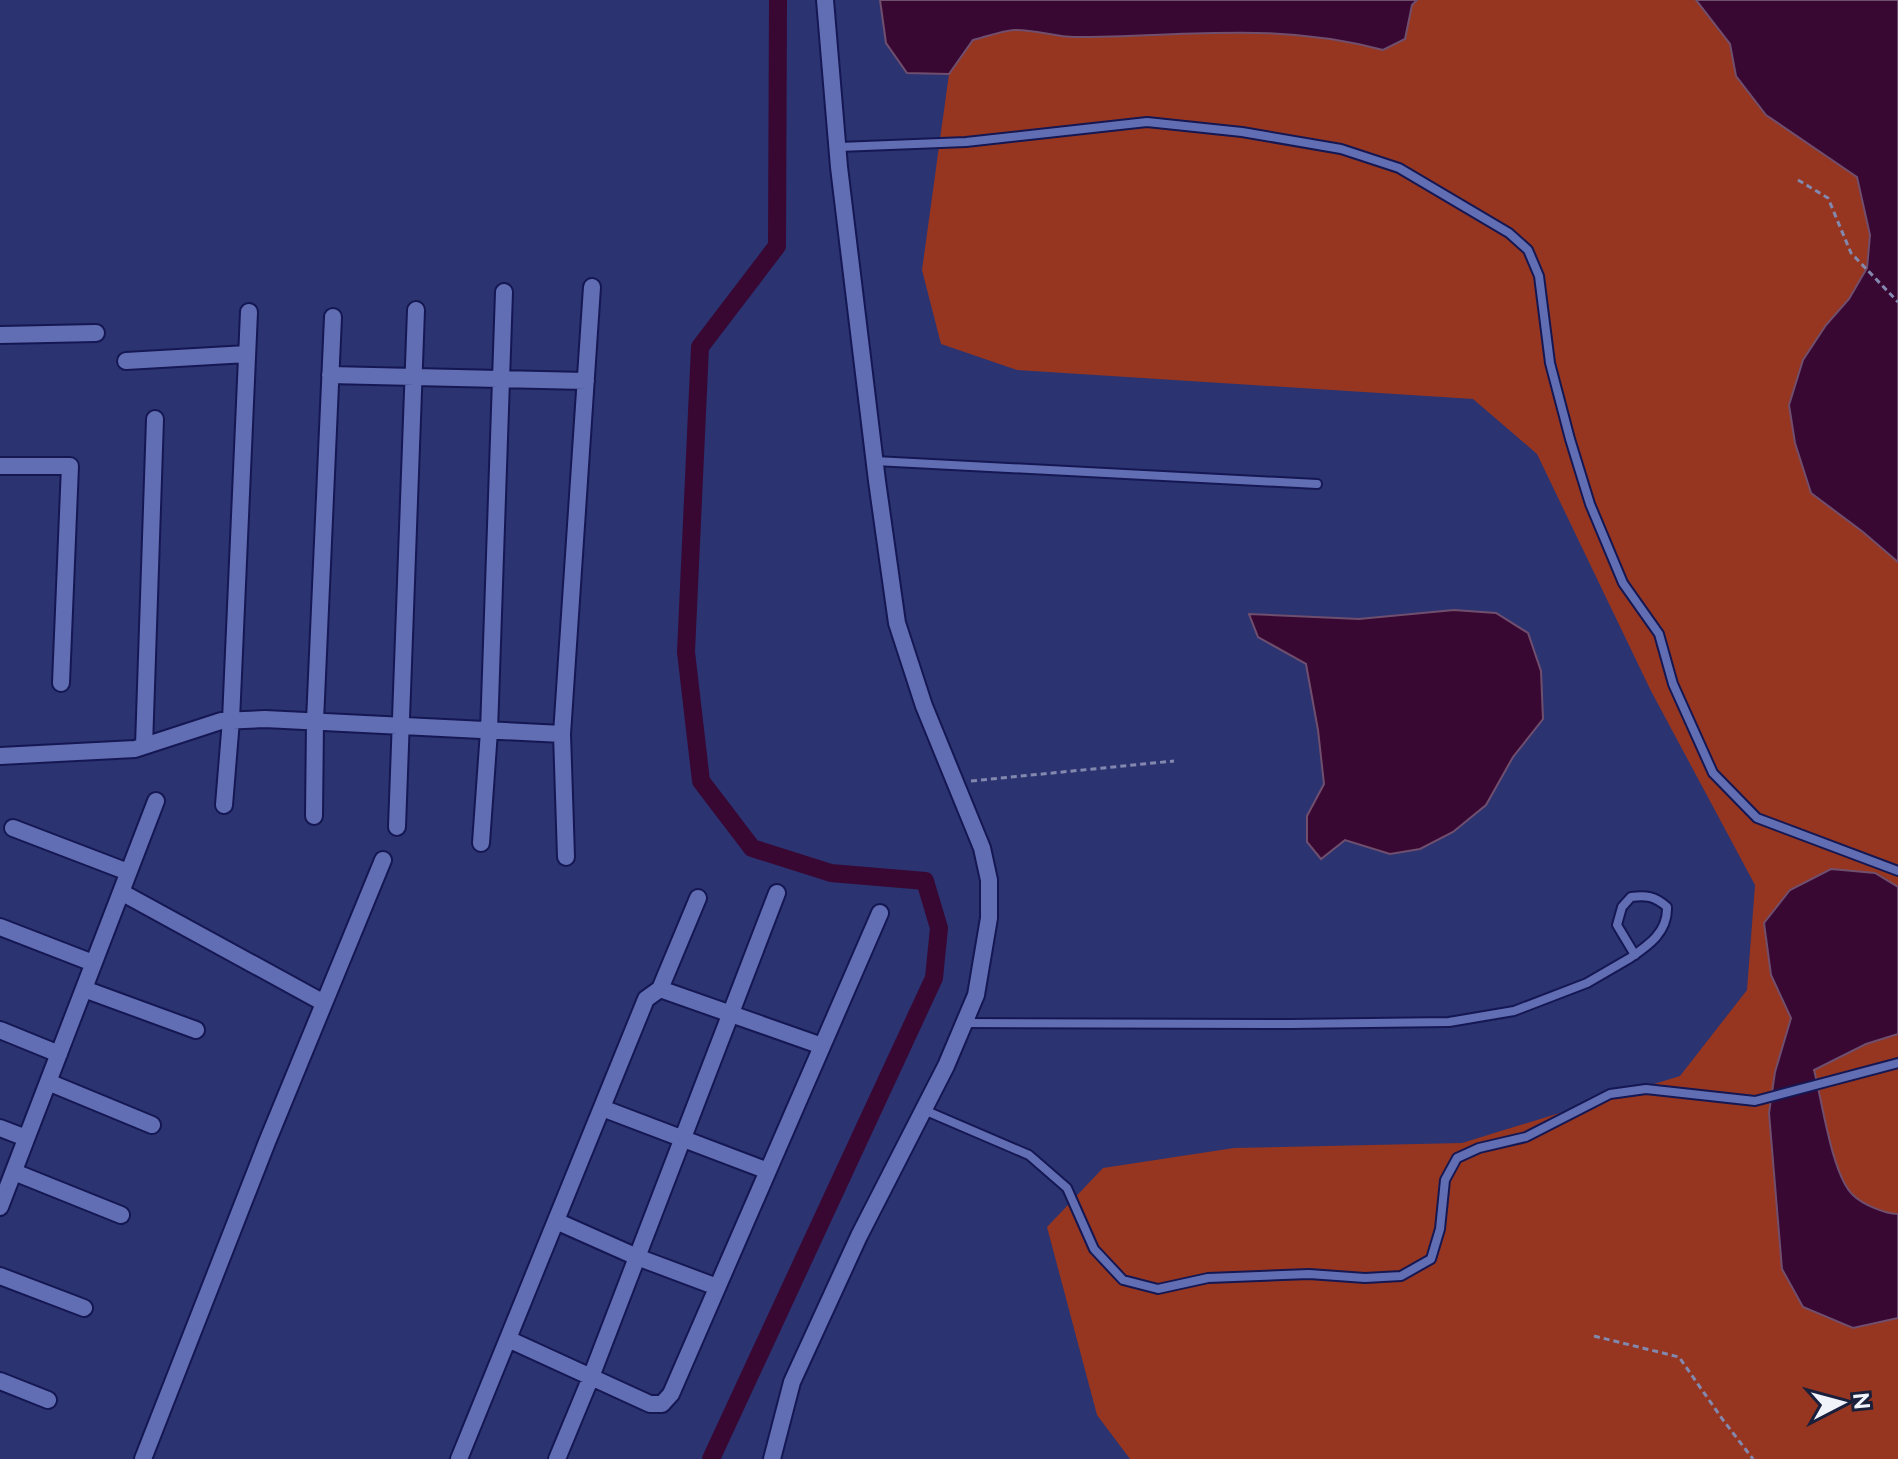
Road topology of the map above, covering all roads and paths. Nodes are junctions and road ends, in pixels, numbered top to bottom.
1 (825, 0) edge
2 (839, 147) junction
3 (1798, 180) dead end
4 (592, 287) dead end
5 (504, 292) dead end
6 (1898, 302) edge
7 (416, 310) dead end
8 (249, 312) dead end
9 (333, 317) dead end
10 (96, 333) dead end
11 (0, 335) edge
12 (247, 354) junction
13 (126, 361) dead end
14 (330, 375) junction
15 (414, 377) junction
16 (501, 381) junction
17 (586, 381) junction
18 (155, 419) dead end
19 (874, 461) junction
20 (0, 466) edge
21 (1317, 484) dead end
22 (61, 683) dead end
23 (231, 720) junction
24 (315, 721) junction
25 (401, 726) junction
26 (489, 731) junction
27 (562, 734) junction
28 (144, 746) junction
29 (0, 756) edge
30 (1174, 761) dead end
31 (955, 782) junction
32 (156, 801) dead end
33 (224, 805) dead end
34 (314, 816) dead end
35 (397, 827) dead end
36 (13, 828) dead end
37 (481, 843) dead end
38 (566, 857) dead end
39 (383, 860) dead end
40 (1898, 871) edge
41 (128, 872) junction
42 (121, 892) junction
43 (777, 893) dead end
44 (698, 898) dead end
45 (880, 913) dead end
46 (0, 927) edge
47 (1635, 955) junction
48 (93, 963) junction
49 (84, 989) junction
50 (660, 989) junction
51 (324, 1003) junction
52 (730, 1013) junction
53 (964, 1023) junction
54 (0, 1030) edge
55 (196, 1030) dead end
56 (822, 1046) junction
57 (59, 1054) junction
58 (1898, 1063) edge
59 (48, 1082) junction
60 (602, 1108) junction
61 (923, 1110) junction
62 (152, 1125) dead end
63 (0, 1128) edge
64 (26, 1138) junction
65 (683, 1138) junction
66 (768, 1171) junction
67 (14, 1172) junction
68 (0, 1207) edge
69 (121, 1215) dead end
70 (556, 1221) junction
71 (637, 1257) junction
72 (0, 1276) edge
73 (717, 1287) junction
74 (84, 1308) dead end
75 (1594, 1336) dead end
76 (508, 1339) junction
77 (591, 1377) junction
78 (0, 1381) edge
79 (48, 1400) dead end
80 (143, 1459) edge
81 (459, 1459) edge
82 (558, 1459) edge
83 (772, 1459) edge
84 (1753, 1459) edge

1 - 2 street
2 - 19 street
2 - 40 lane
3 - 6 path
4 - 17 street
5 - 16 street
7 - 15 street
8 - 12 street
9 - 14 street
10 - 11 street
12 - 13 street
12 - 23 street
14 - 15 street
14 - 24 street
15 - 16 street
15 - 25 street
16 - 17 street
16 - 26 street
17 - 27 street
18 - 28 street
19 - 21 lane
19 - 31 street
20 - 22 street
23 - 24 street
23 - 28 street
23 - 33 street
24 - 25 street
24 - 34 street
25 - 26 street
25 - 35 street
26 - 27 street
26 - 37 street
27 - 38 street
28 - 29 street
30 - 31 path
31 - 53 street
32 - 41 street
36 - 41 street
39 - 51 street
41 - 42 street
42 - 48 street
42 - 51 street
43 - 52 street
44 - 50 street
45 - 56 street
46 - 48 street
47 - 47 lane
47 - 53 lane
48 - 49 street
49 - 55 street
49 - 57 street
50 - 52 street
50 - 60 street
51 - 80 street
52 - 56 street
52 - 65 street
53 - 61 street
54 - 57 street
56 - 66 street
57 - 59 street
58 - 61 lane
59 - 62 street
59 - 64 street
60 - 65 street
60 - 70 street
61 - 83 street
63 - 64 street
64 - 67 street
65 - 66 street
65 - 71 street
66 - 73 street
67 - 68 street
67 - 69 street
70 - 71 street
70 - 76 street
71 - 73 street
71 - 77 street
72 - 74 street
73 - 77 street
75 - 84 path
76 - 77 street
76 - 81 street
77 - 82 street
78 - 79 street

